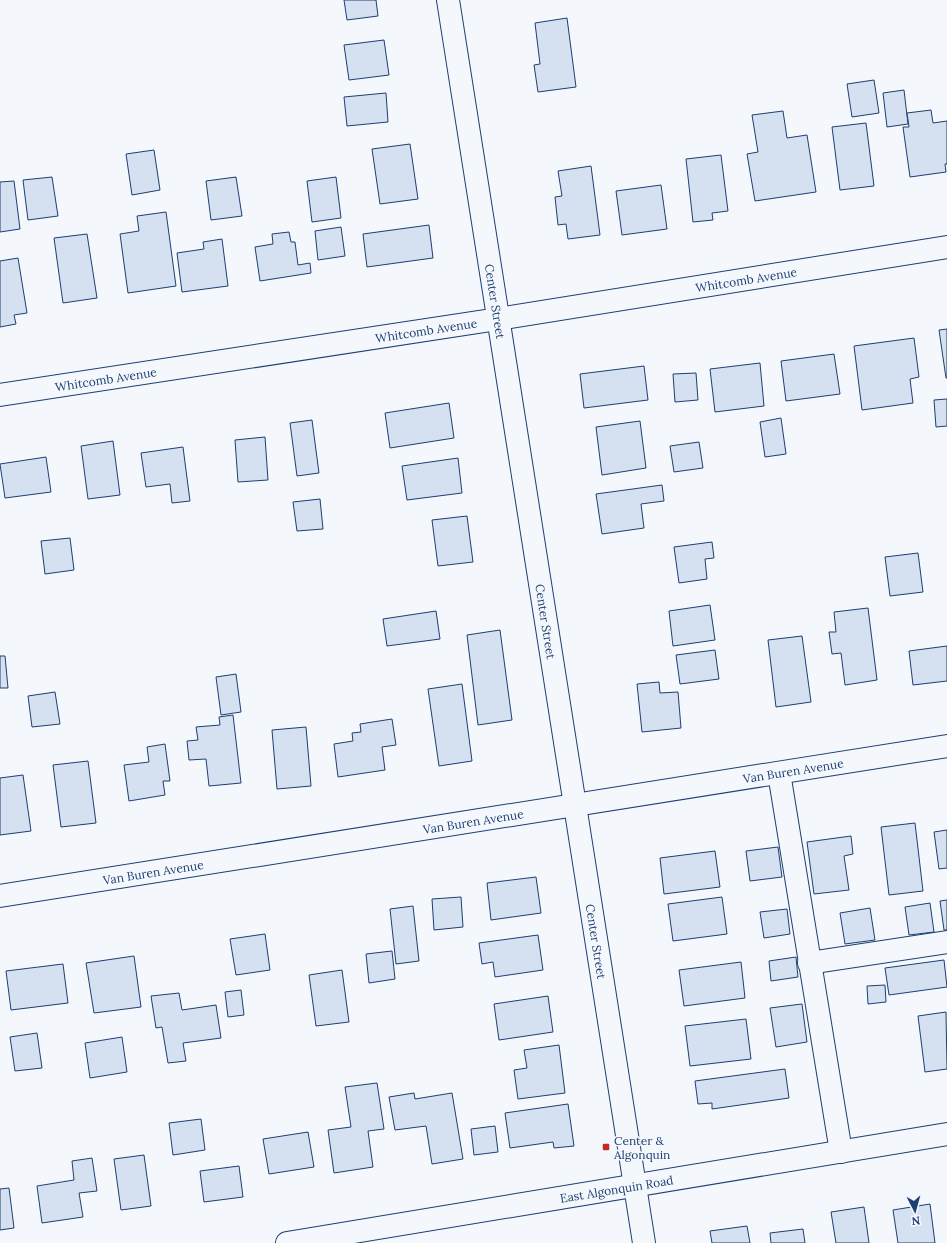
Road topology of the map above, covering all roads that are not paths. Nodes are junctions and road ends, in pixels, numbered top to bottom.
1 (448, 0) edge
2 (947, 247) edge
3 (498, 319) junction
4 (0, 395) edge
5 (947, 746) edge
6 (779, 773) junction
7 (575, 806) junction
8 (0, 896) edge
9 (947, 942) edge
10 (809, 963) junction
11 (947, 1134) edge
12 (841, 1152) junction
13 (635, 1185) junction
14 (287, 1243) edge
15 (644, 1243) edge

1 - 3 street, Center Street
2 - 3 street, Whitcomb Avenue
3 - 4 street, Whitcomb Avenue
3 - 7 street, Center Street
5 - 6 street, Van Buren Avenue
6 - 7 street, Van Buren Avenue
6 - 10 street
7 - 8 street, Van Buren Avenue
7 - 13 street, Center Street
9 - 10 street
10 - 12 street
11 - 12 street, East Algonquin Road
12 - 13 street, East Algonquin Road
13 - 14 street, East Algonquin Road
13 - 15 street, Center Street

